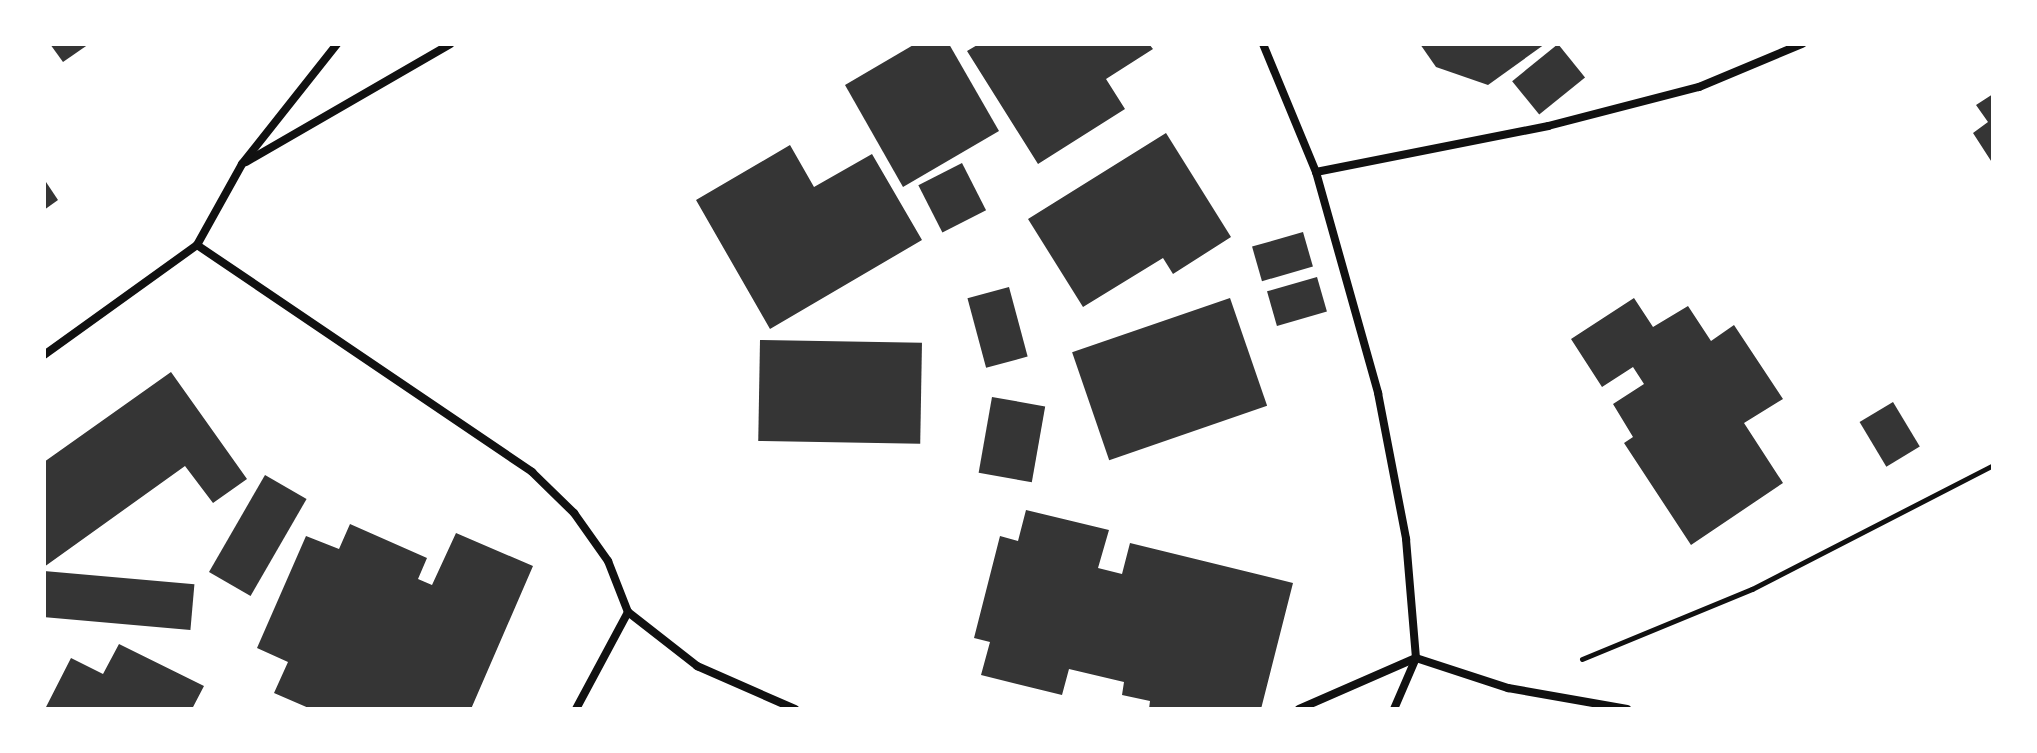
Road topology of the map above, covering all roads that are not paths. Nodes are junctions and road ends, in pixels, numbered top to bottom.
1 (337, 44) edge
2 (450, 44) edge
3 (1263, 44) edge
4 (1802, 44) edge
5 (242, 164) junction
6 (1316, 172) junction
7 (197, 245) junction
8 (44, 355) edge
9 (628, 612) junction
10 (1416, 658) junction
11 (576, 709) edge
12 (795, 709) edge
13 (1299, 709) edge
14 (1394, 709) edge
15 (1627, 709) edge

1 - 5 street
2 - 5 street
3 - 6 street
4 - 6 street
5 - 7 street
6 - 10 street
7 - 8 street
7 - 9 street
9 - 11 street
9 - 12 street
10 - 13 street
10 - 14 street
10 - 15 street

